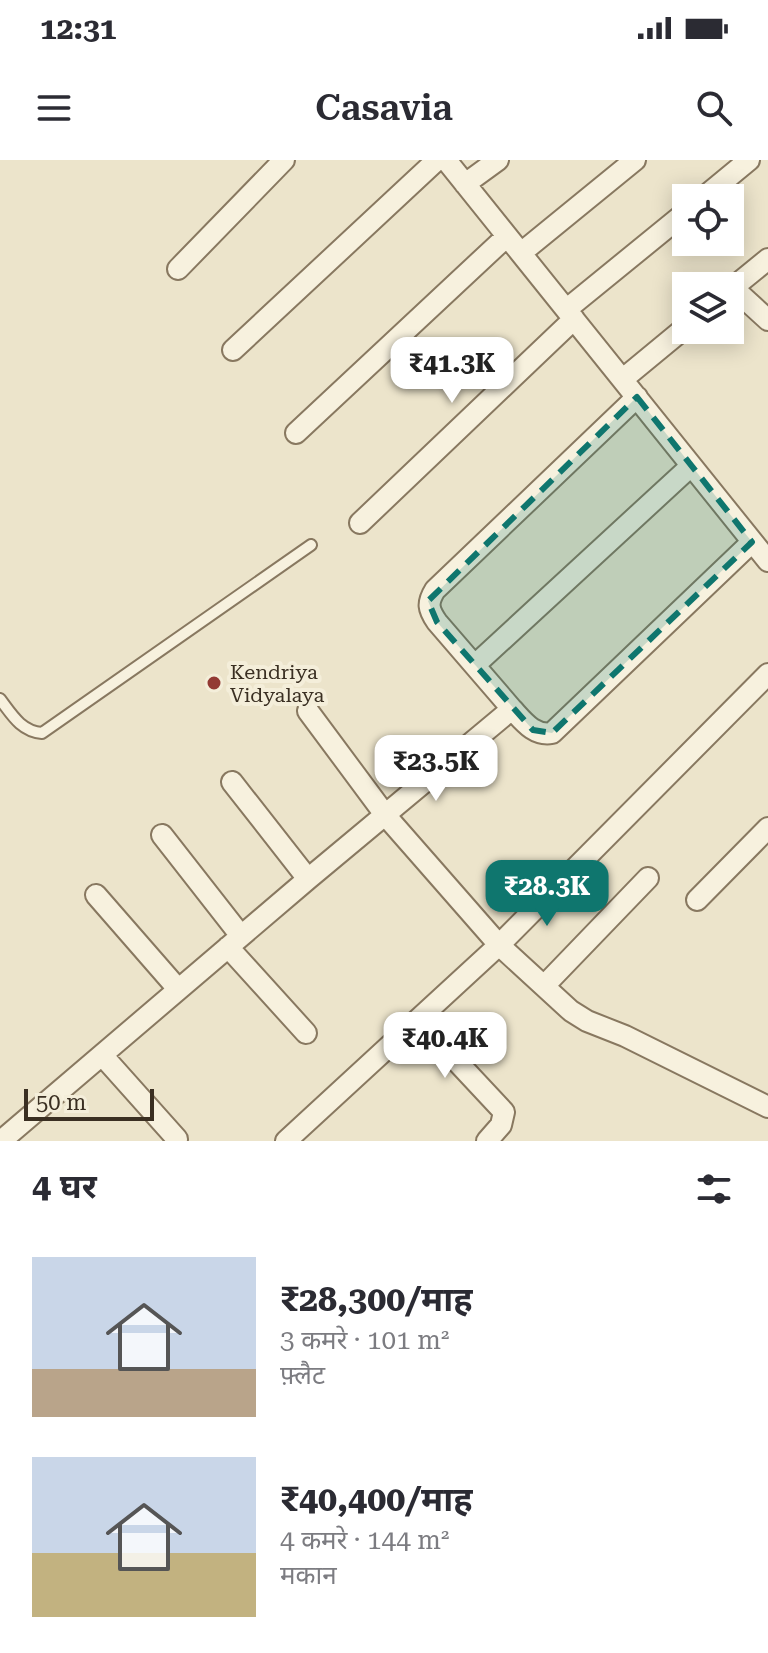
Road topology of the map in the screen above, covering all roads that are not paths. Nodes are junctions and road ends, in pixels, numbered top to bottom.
1 (284, 160) edge
2 (437, 160) edge
3 (446, 160) edge
4 (498, 160) edge
5 (635, 160) edge
6 (749, 160) edge
7 (465, 184) junction
8 (720, 184) edge
9 (672, 224) edge
10 (507, 236) junction
11 (521, 253) junction
12 (768, 259) edge
13 (178, 269) dead end
14 (744, 279) edge
15 (744, 299) edge
16 (571, 314) junction
17 (768, 320) edge
18 (672, 339) edge
19 (233, 350) dead end
20 (623, 379) junction
21 (637, 397) junction
22 (296, 433) dead end
23 (691, 466) junction
24 (360, 523) dead end
25 (752, 542) junction
26 (311, 545) dead end
27 (768, 561) edge
28 (475, 665) junction
29 (768, 674) edge
30 (0, 699) edge
31 (512, 709) junction
32 (308, 711) dead end
33 (232, 782) dead end
34 (386, 816) junction
35 (768, 828) edge
36 (162, 835) dead end
37 (648, 878) dead end
38 (308, 879) junction
39 (96, 895) dead end
40 (697, 900) dead end
41 (234, 941) junction
42 (499, 945) junction
43 (544, 986) junction
44 (178, 989) junction
45 (419, 1021) junction
46 (306, 1033) dead end
47 (102, 1055) junction
48 (768, 1107) edge
49 (177, 1139) dead end
50 (1, 1141) edge
51 (286, 1141) edge
52 (487, 1141) edge

1 - 13 street
2 - 19 street
3 - 7 street
4 - 7 street
5 - 11 street
6 - 8 street
7 - 10 street
9 - 16 street
10 - 11 street
10 - 22 street
11 - 16 street
12 - 14 street
15 - 17 street
16 - 20 street
16 - 24 street
18 - 20 street
20 - 21 street
21 - 23 street
21 - 28 street
23 - 25 street
23 - 28 street
25 - 27 street
25 - 31 street
26 - 30 lane
28 - 31 street
29 - 42 street
31 - 34 street
32 - 34 street
33 - 38 street
34 - 38 street
34 - 42 street
35 - 40 street
36 - 41 street
37 - 43 street
38 - 41 street
39 - 44 street
41 - 44 street
41 - 46 street
42 - 43 street
42 - 45 street
43 - 48 street
44 - 47 street
45 - 51 street
45 - 52 street
47 - 49 street
47 - 50 street

